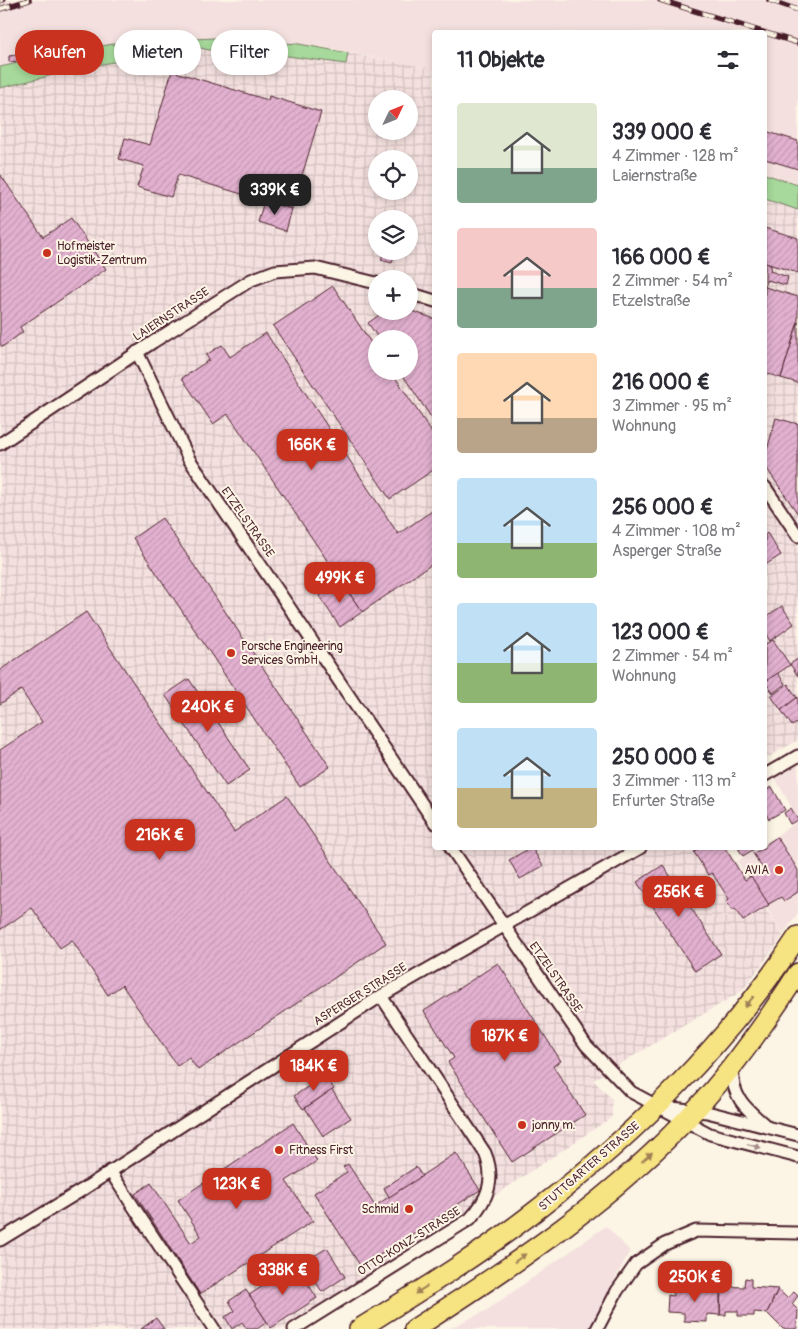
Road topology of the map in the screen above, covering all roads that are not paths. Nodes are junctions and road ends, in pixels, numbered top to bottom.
1 (368, 281) edge
2 (418, 296) edge
3 (432, 300) edge
4 (137, 352) junction
5 (0, 444) edge
6 (767, 490) edge
7 (798, 536) edge
8 (798, 756) edge
9 (767, 774) edge
10 (432, 819) edge
11 (452, 850) edge
12 (636, 850) edge
13 (503, 925) junction
14 (798, 936) edge
15 (798, 973) edge
16 (381, 996) junction
17 (732, 1067) junction
18 (656, 1106) junction
19 (690, 1116) junction
20 (769, 1127) junction
21 (798, 1135) edge
22 (798, 1157) edge
23 (110, 1171) junction
24 (798, 1233) edge
25 (0, 1240) edge
26 (214, 1329) edge
27 (294, 1329) edge
28 (359, 1329) edge
29 (414, 1329) edge
30 (597, 1329) edge

1 - 4 street, LAIERNSTRASSE
2 - 3 street
4 - 5 street, LAIERNSTRASSE
4 - 10 street, ETZELSTRASSE
6 - 7 street
8 - 9 street
11 - 13 street, ETZELSTRASSE
12 - 13 street, ASPERGER STRASSE
13 - 16 street, ASPERGER STRASSE
13 - 18 street, ETZELSTRASSE
14 -> 18 main road, STUTTGARTER STRASSE
15 - 17 main road
16 - 23 street, ASPERGER STRASSE
16 - 27 street, OTTO-KONZ-STRASSE
17 - 19 main road
17 - 20 street
18 - 19 street, ETZELSTRASSE
18 -> 28 main road, STUTTGARTER STRASSE
19 - 20 street
19 -> 22 street
29 -> 19 main road
20 - 21 street
23 - 25 street, ASPERGER STRASSE
23 - 26 street
24 - 30 street

